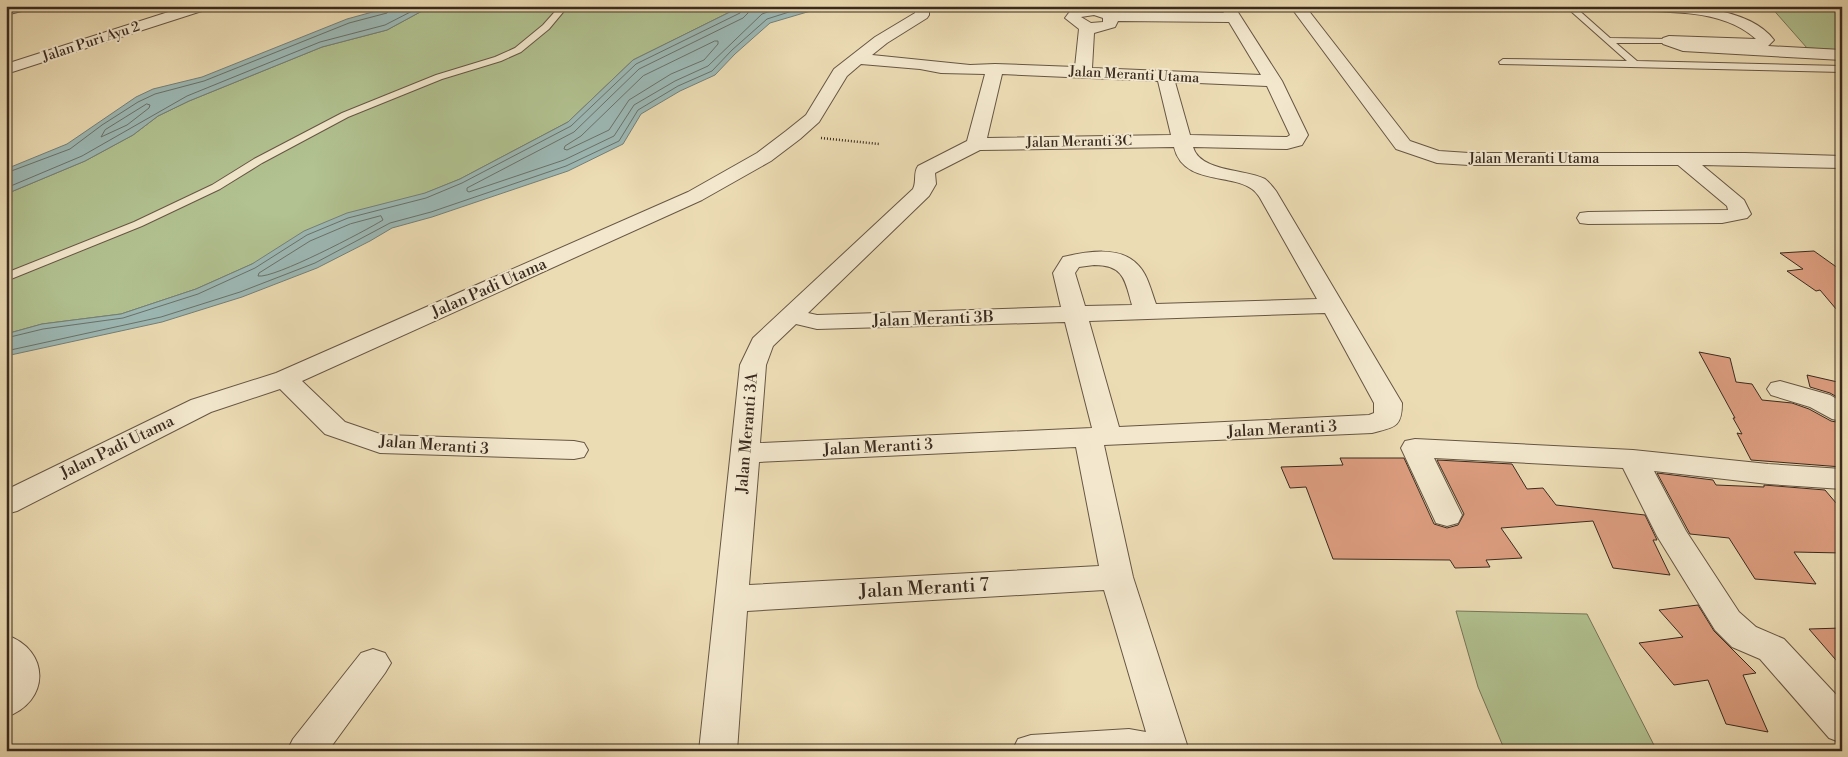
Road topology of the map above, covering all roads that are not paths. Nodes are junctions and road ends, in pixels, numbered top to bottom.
1 (24, 6) edge
2 (204, 6) edge
3 (566, 6) edge
4 (922, 6) edge
5 (1297, 6) edge
6 (1568, 6) edge
7 (1621, 6) edge
8 (6, 11) edge
9 (1230, 12) edge
10 (1610, 40) junction
11 (1670, 41) junction
12 (1842, 55) edge
13 (856, 59) junction
14 (1503, 62) dead end
15 (1636, 64) junction
16 (995, 69) junction
17 (1842, 69) edge
18 (6, 70) edge
19 (1083, 73) junction
20 (1165, 77) junction
21 (1273, 81) junction
22 (1182, 141) junction
23 (976, 144) junction
24 (1683, 159) junction
25 (1842, 162) edge
26 (1588, 218) dead end
27 (6, 278) edge
28 (1333, 306) junction
29 (1146, 312) junction
30 (1075, 314) junction
31 (792, 316) junction
32 (285, 379) junction
33 (1780, 389) dead end
34 (1842, 413) edge
35 (1098, 437) junction
36 (574, 450) dead end
37 (745, 452) junction
38 (1633, 459) junction
39 (1842, 479) edge
40 (6, 504) edge
41 (1448, 515) dead end
42 (1117, 577) junction
43 (732, 599) junction
44 (6, 649) edge
45 (374, 663) dead end
46 (6, 702) edge
47 (1842, 727) edge
48 (306, 751) edge
49 (718, 751) edge
50 (1030, 751) edge
51 (1161, 751) edge
52 (1170, 751) edge

1 - 8 street
2 - 18 street, Jalan Puri Ayu 2
3 - 27 lane
4 - 13 street, Jalan Padi Utama
5 - 24 street, Jalan Meranti Utama
6 - 10 lane
7 - 11 street
9 - 19 street
9 - 21 street
10 - 11 lane
10 - 15 lane
11 - 12 street
13 - 16 street, Jalan Meranti Utama
13 - 32 street, Jalan Padi Utama
14 - 15 lane
15 - 17 lane
16 - 19 street, Jalan Meranti Utama
16 - 23 street
19 - 20 street, Jalan Meranti Utama
20 - 21 street, Jalan Meranti Utama
20 - 22 street, Jalan Meranti 3
21 - 22 street, Jalan Meranti 3C
22 - 23 street, Jalan Meranti 3C
22 - 28 street, Jalan Meranti 3
23 - 31 street, Jalan Meranti 3A
24 - 25 street, Jalan Meranti Utama
24 - 26 street
28 - 29 street, Jalan Meranti 3B
28 - 35 street, Jalan Meranti 3
29 - 30 street, Jalan Meranti 3B
29 - 30 street
30 - 31 street, Jalan Meranti 3B
30 - 35 street
31 - 37 street, Jalan Meranti 3A
32 - 36 street, Jalan Meranti 3
32 - 40 street, Jalan Padi Utama
33 - 34 street
35 - 37 street, Jalan Meranti 3
35 - 42 street
37 - 43 street, Jalan Meranti 3A
38 - 39 street
38 - 41 street
38 - 47 street
42 - 43 street, Jalan Meranti 7
42 - 52 street
43 - 49 street, Jalan Meranti 3A
44 - 46 street
45 - 48 street
50 - 51 street

